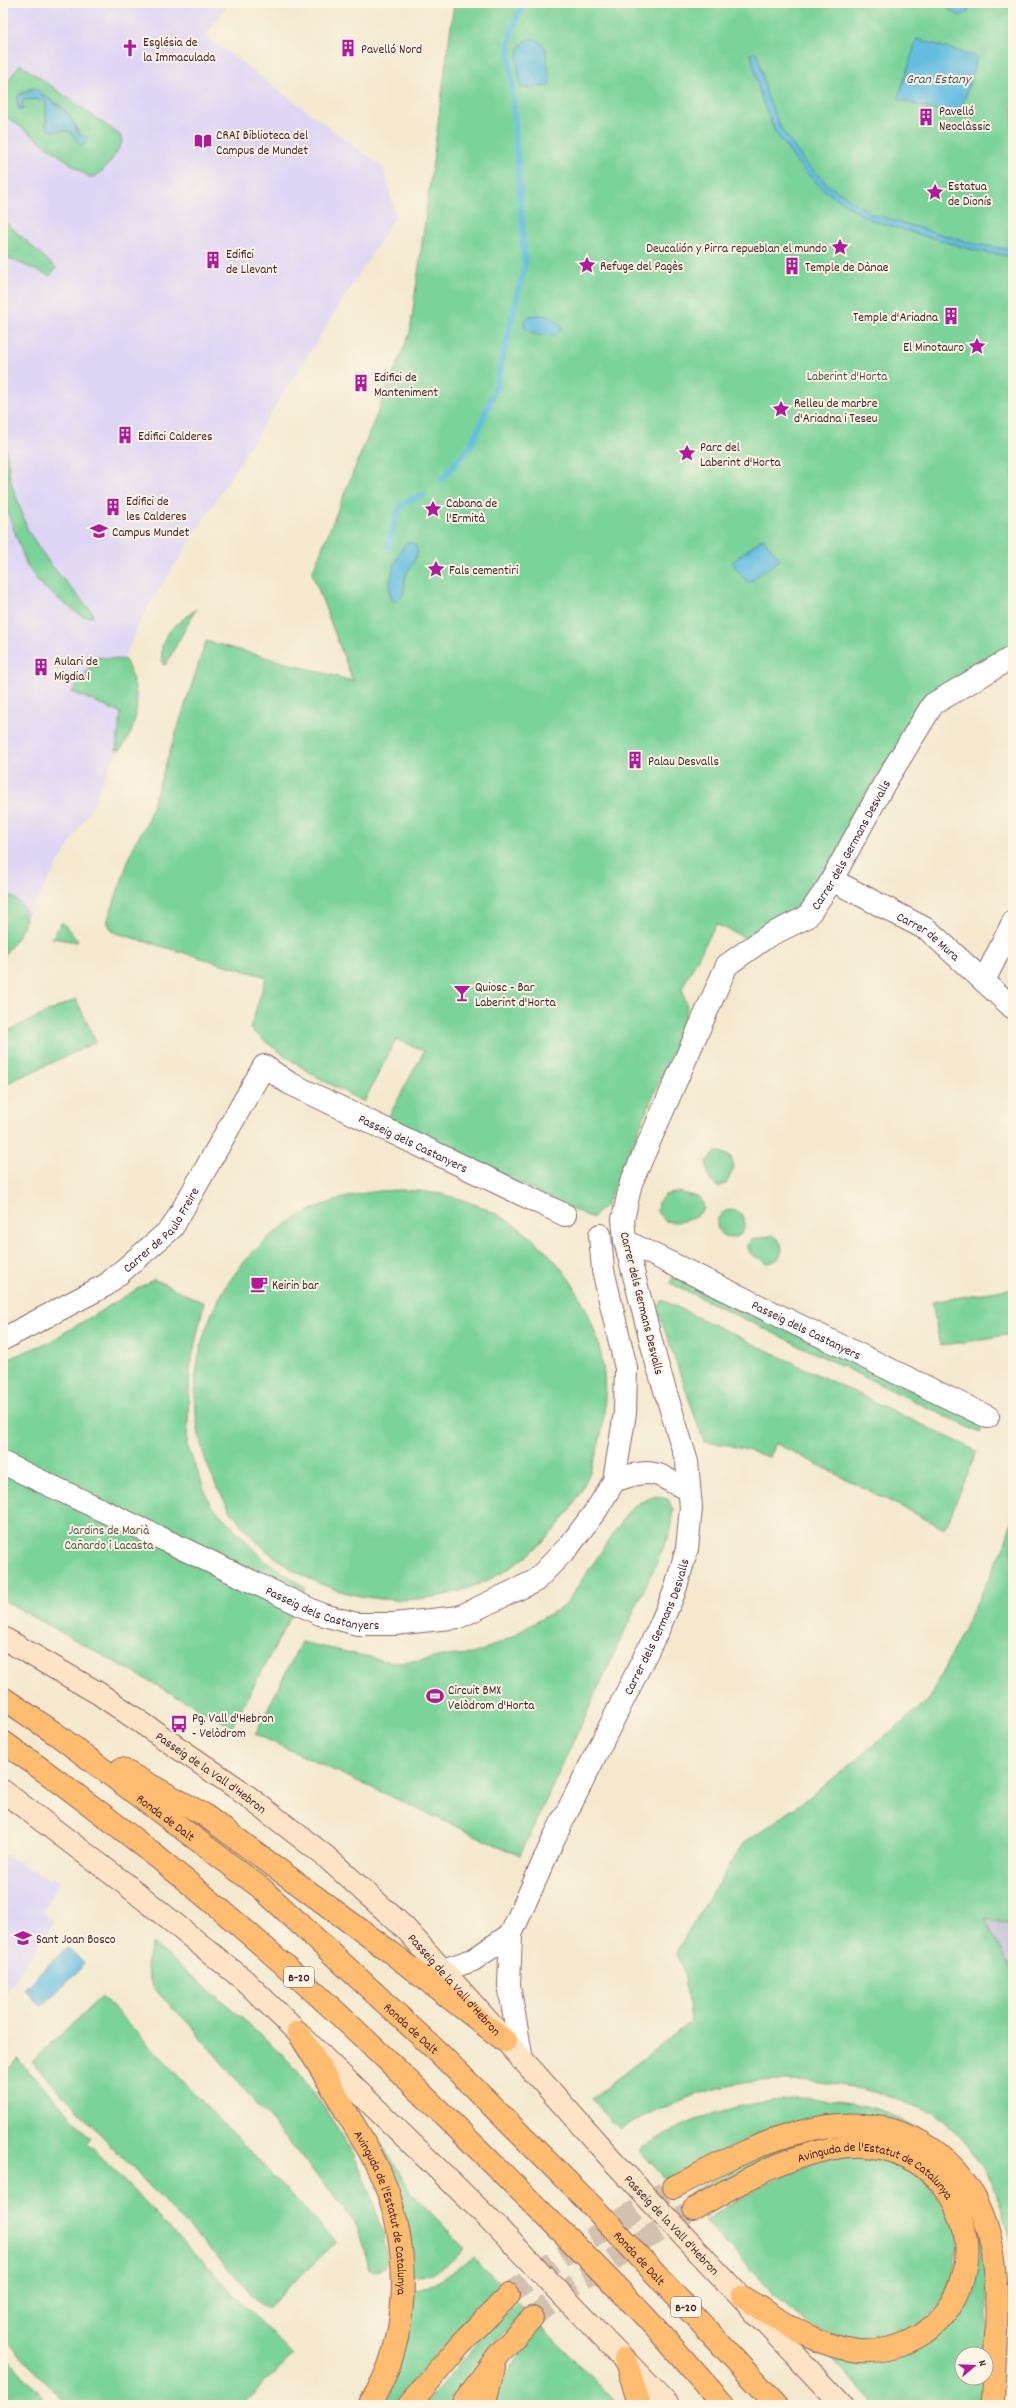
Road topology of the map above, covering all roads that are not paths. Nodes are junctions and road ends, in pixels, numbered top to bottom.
1 (1013, 657) edge
2 (832, 880) junction
3 (1013, 922) edge
4 (984, 981) junction
5 (1013, 1008) edge
6 (264, 1066) joint
7 (565, 1215) dead end
8 (600, 1235) dead end
9 (625, 1241) junction
10 (3, 1339) edge
11 (988, 1417) dead end
12 (3, 1463) edge
13 (614, 1481) junction
14 (688, 1488) junction
15 (3, 1638) edge
16 (3, 1698) edge
17 (45, 1726) junction
18 (3, 1742) edge
19 (3, 1791) edge
20 (514, 1926) junction
21 (443, 1970) junction
22 (298, 2032) junction
23 (505, 2041) junction
24 (522, 2060) junction
25 (674, 2188) tunnel mouth
26 (694, 2209) tunnel mouth
27 (509, 2294) tunnel mouth
28 (742, 2297) junction
29 (532, 2318) tunnel mouth
30 (498, 2355) junction
31 (625, 2359) junction
32 (369, 2405) edge
33 (409, 2405) edge
34 (462, 2405) edge
35 (484, 2405) edge
36 (640, 2405) edge
37 (668, 2405) edge
38 (724, 2405) edge
39 (777, 2405) edge
40 (842, 2405) edge
41 (993, 2405) edge

1 - 2 street, Carrer dels Germans Desvalls
2 - 4 street, Carrer de Mura
2 - 9 street, Carrer dels Germans Desvalls
3 - 4 street
4 - 5 street, Carrer de Mura
6 - 7 street, Passeig dels Castanyers
6 - 10 street, Carrer de Paulo Freire
8 - 13 street, Passeig dels Castanyers
9 - 11 street, Passeig dels Castanyers
9 - 14 street, Carrer dels Germans Desvalls
12 - 13 street, Passeig dels Castanyers
13 - 14 street
14 - 20 street, Carrer dels Germans Desvalls
15 - 21 street, Passeig de la Vall d'Hebron
16 - 17 main road, Ronda de Dalt / B-20
17 - 23 main road
17 - 39 main road, Ronda de Dalt / B-20
18 - 38 main road, B-20
19 - 22 street
20 - 21 street, Carrer dels Germans Desvalls
20 - 24 street, Carrer dels Germans Desvalls
21 - 23 street, Passeig de la Vall d'Hebron
22 - 31 street
22 - 32 main road, Avinguda de l'Estatut de Catalunya
23 - 24 street, Passeig de la Vall d'Hebron
24 - 28 street, Passeig de la Vall d'Hebron
25 - 41 main road, Avinguda de l'Estatut de Catalunya
26 - 28 main road, Avinguda de l'Estatut de Catalunya
27 - 33 main road
28 - 40 street, Passeig de la Vall d'Hebron
29 - 30 main road
30 - 34 main road
30 - 35 main road
31 - 36 main road
31 - 37 street

